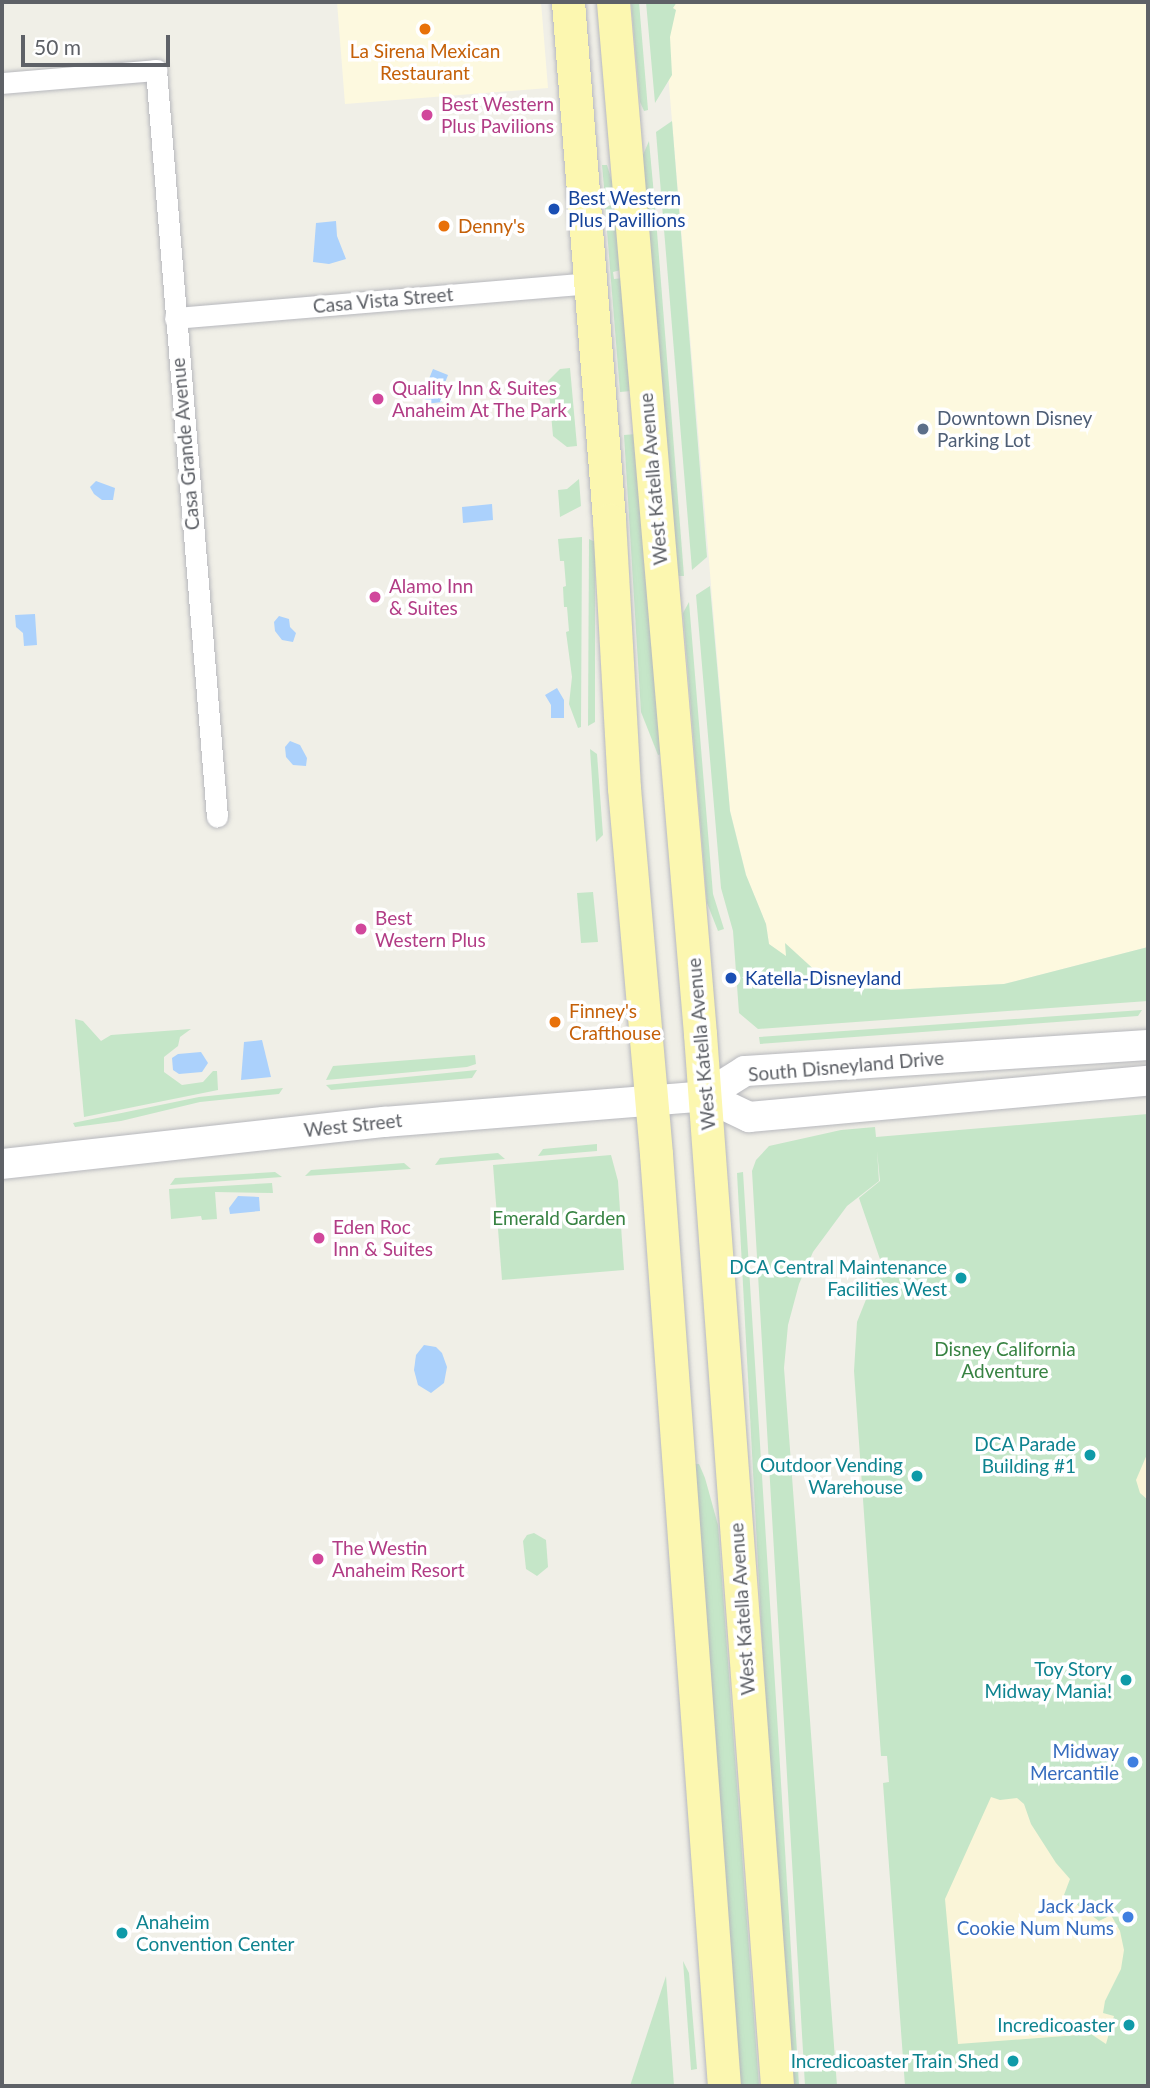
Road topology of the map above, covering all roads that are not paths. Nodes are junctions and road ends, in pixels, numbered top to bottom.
1 (568, 2) edge
2 (613, 2) edge
3 (2, 83) edge
4 (590, 283) junction
5 (175, 318) junction
6 (217, 817) dead end
7 (1148, 1045) edge
8 (1148, 1081) edge
9 (705, 1096) junction
10 (652, 1101) junction
11 (2, 1164) edge
12 (724, 2086) edge
13 (777, 2086) edge

1 - 4 main road
2 - 9 main road, West Katella Avenue
3 - 5 street, Casa Grande Avenue
4 - 5 street, Casa Vista Street
4 - 10 main road
5 - 6 street, Casa Grande Avenue
7 - 9 main road, South Disneyland Drive
8 - 9 main road, South Disneyland Drive
9 - 10 main road, West Street
9 - 13 main road, West Katella Avenue
10 - 11 main road, West Street
10 - 12 main road

